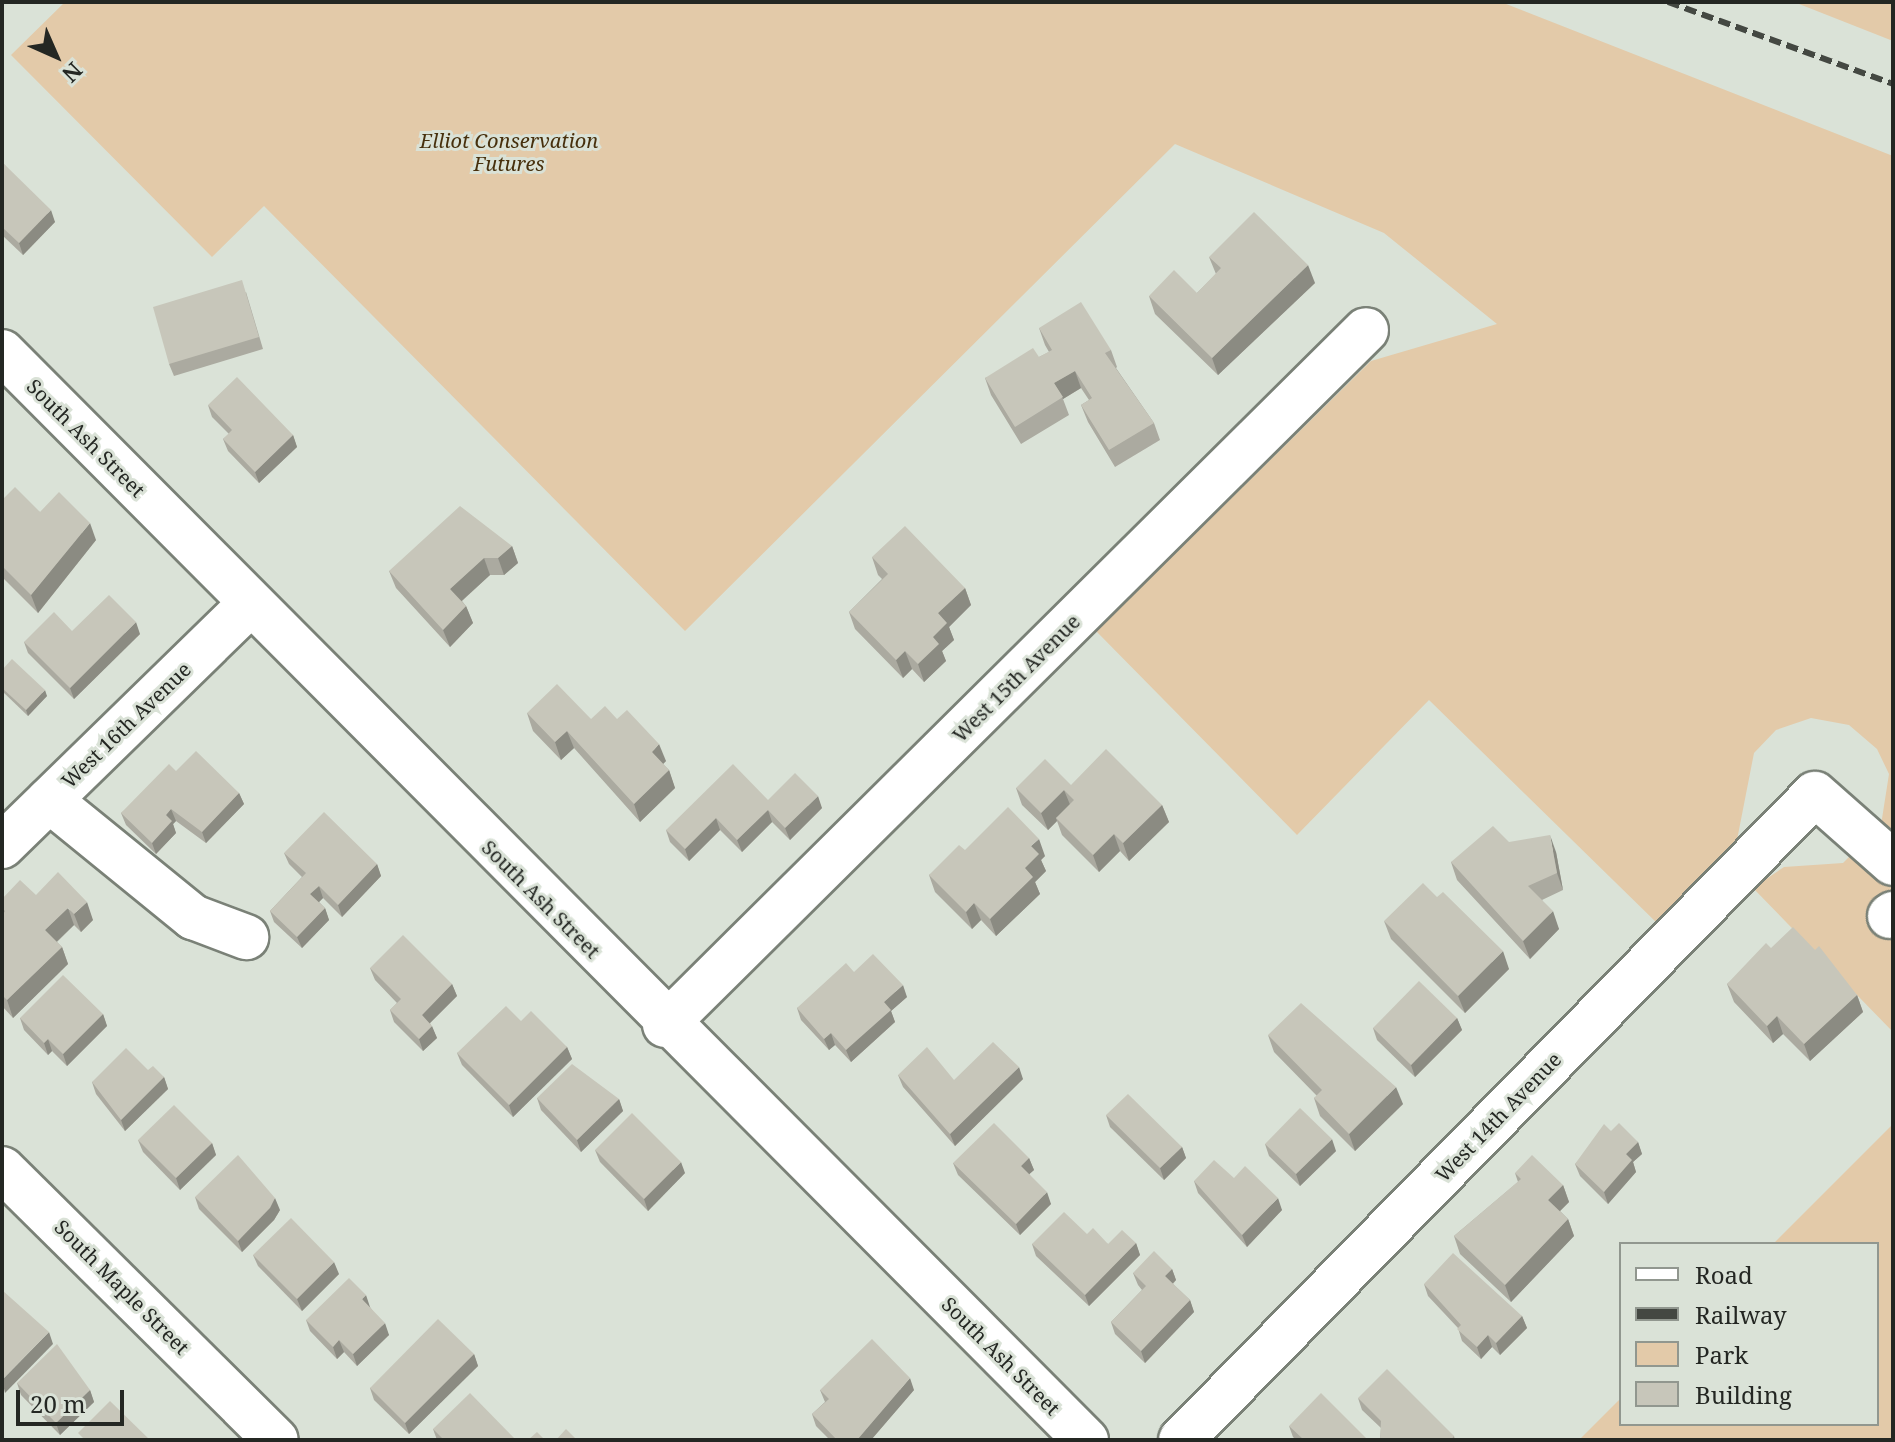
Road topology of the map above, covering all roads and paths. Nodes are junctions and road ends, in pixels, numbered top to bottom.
1 (1366, 330) dead end
2 (2, 352) edge
3 (250, 604) junction
4 (49, 800) junction
5 (2, 846) edge
6 (1893, 863) edge
7 (246, 937) dead end
8 (665, 1025) junction
9 (2, 1169) edge
10 (276, 1440) edge
11 (1086, 1440) edge
12 (1181, 1440) edge

1 - 8 street, West 15th Avenue
2 - 3 street, South Ash Street
3 - 4 street, West 16th Avenue
3 - 8 street, South Ash Street
4 - 5 street, West 16th Avenue
4 - 7 street
6 - 12 street, West 14th Avenue
8 - 11 street, South Ash Street
9 - 10 street, South Maple Street

